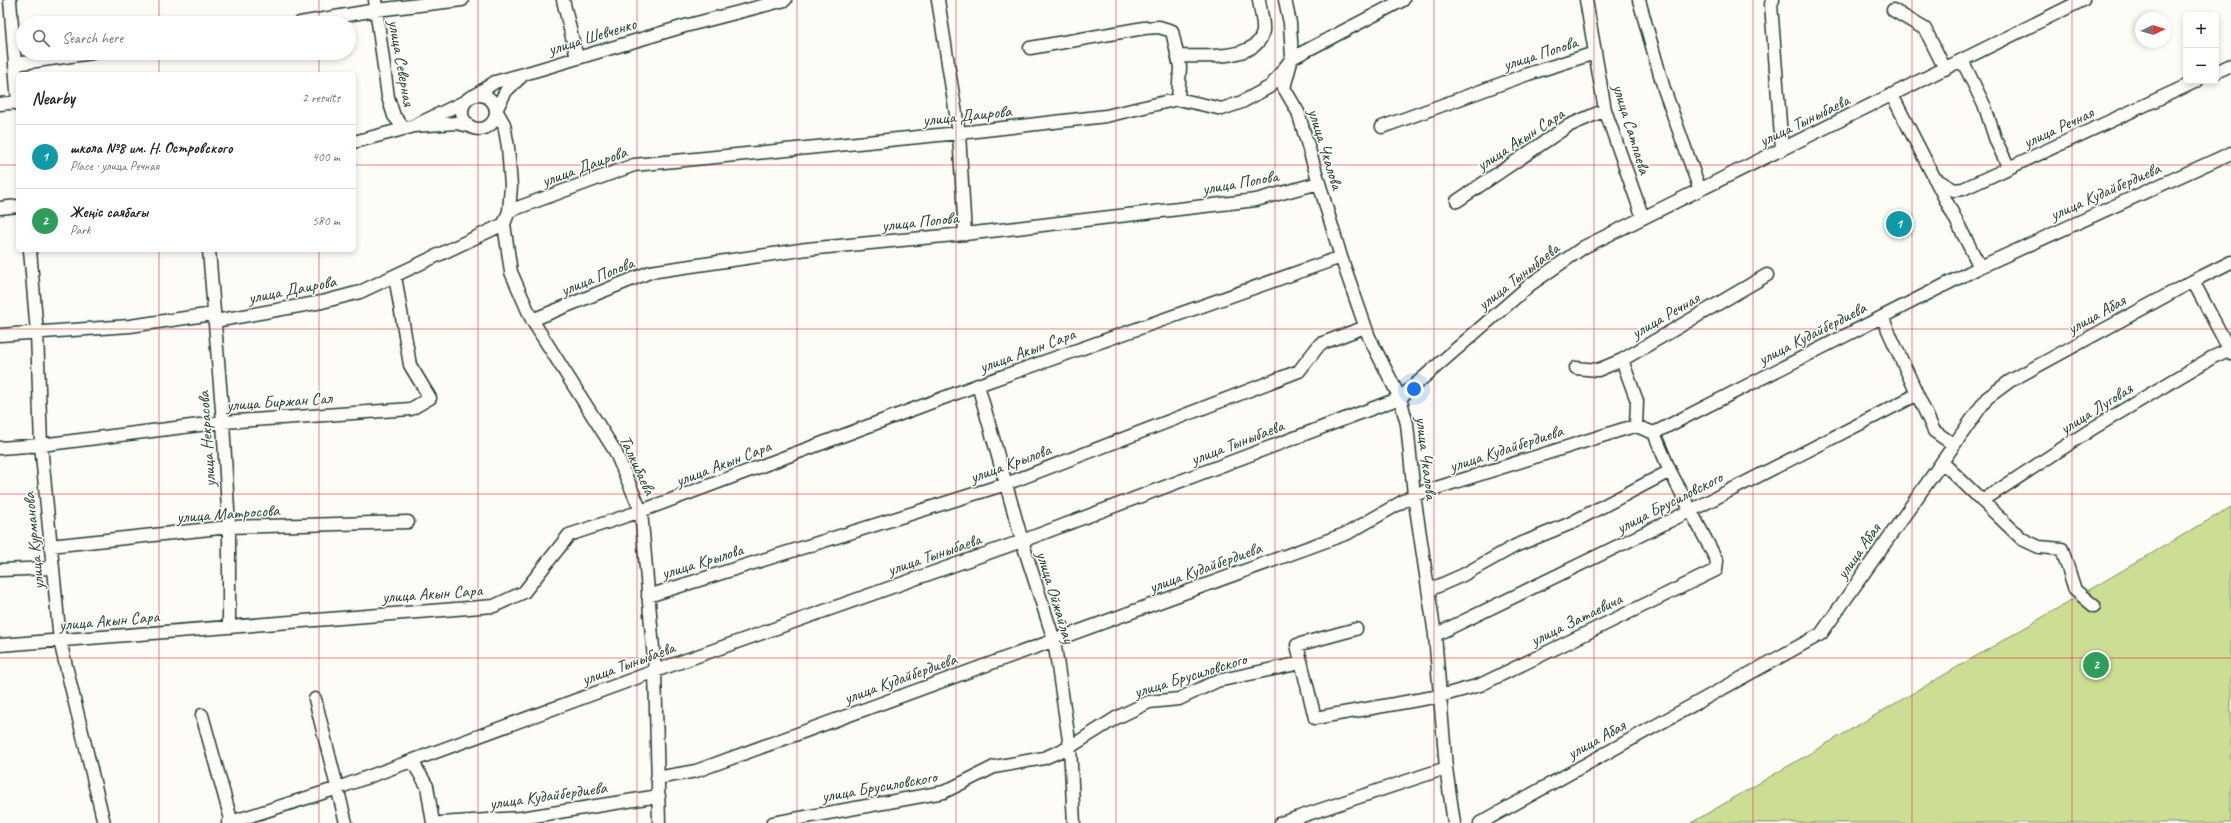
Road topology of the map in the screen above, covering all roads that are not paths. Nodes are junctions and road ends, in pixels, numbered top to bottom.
1 (10, 0) edge
2 (462, 0) edge
3 (563, 0) edge
4 (785, 0) edge
5 (938, 0) edge
6 (1259, 0) edge
7 (1285, 0) edge
8 (1403, 0) edge
9 (1586, 0) edge
10 (1639, 0) edge
11 (1773, 0) edge
12 (2084, 0) edge
13 (376, 5) edge
14 (1893, 10) dead end
15 (330, 16) edge
16 (6, 22) edge
17 (1030, 48) dead end
18 (1596, 53) junction
19 (1179, 56) junction
20 (577, 58) junction
21 (1292, 58) junction
22 (43, 60) edge
23 (1962, 60) junction
24 (15, 64) junction
25 (2231, 65) edge
26 (1945, 69) junction
27 (2219, 71) edge
28 (524, 74) junction
29 (16, 77) edge
30 (2191, 84) edge
31 (477, 94) junction
32 (1892, 95) junction
33 (1178, 99) junction
34 (464, 102) junction
35 (16, 103) edge
36 (0, 104) edge
37 (496, 110) junction
38 (1605, 110) junction
39 (469, 126) junction
40 (409, 127) junction
41 (1382, 127) dead end
42 (482, 129) junction
43 (959, 134) junction
44 (356, 141) edge
45 (508, 147) junction
46 (1782, 150) junction
47 (2231, 153) edge
48 (2009, 168) junction
49 (1934, 178) junction
50 (1319, 183) junction
51 (1700, 190) junction
52 (1457, 201) dead end
53 (16, 206) edge
54 (0, 208) edge
55 (509, 211) junction
56 (1643, 218) junction
57 (504, 224) junction
58 (965, 234) junction
59 (30, 252) edge
60 (209, 252) edge
61 (1341, 257) junction
62 (2231, 262) edge
63 (1980, 267) junction
64 (1767, 275) dead end
65 (395, 276) junction
66 (2192, 281) junction
67 (1882, 316) junction
68 (214, 317) junction
69 (532, 320) junction
70 (1365, 327) junction
71 (37, 333) junction
72 (0, 335) edge
73 (2230, 350) edge
74 (1622, 360) junction
75 (1576, 368) dead end
76 (978, 386) junction
77 (1916, 395) junction
78 (1400, 398) junction
79 (223, 422) junction
80 (1636, 426) junction
81 (1654, 433) junction
82 (41, 445) junction
83 (1954, 445) junction
84 (0, 448) edge
85 (1942, 462) junction
86 (1670, 471) junction
87 (1006, 484) junction
88 (1414, 495) junction
89 (1982, 501) junction
90 (1690, 511) junction
91 (641, 512) junction
92 (408, 522) dead end
93 (229, 528) junction
94 (1022, 541) junction
95 (50, 546) junction
96 (52, 568) junction
97 (0, 570) edge
98 (1429, 590) junction
99 (648, 596) junction
100 (2094, 606) dead end
101 (229, 626) junction
102 (1356, 629) dead end
103 (1435, 635) junction
104 (1054, 640) junction
105 (60, 641) junction
106 (0, 645) edge
107 (1301, 663) junction
108 (655, 670) junction
109 (1440, 696) junction
110 (315, 699) dead end
111 (202, 715) dead end
112 (1070, 747) junction
113 (412, 761) junction
114 (1446, 768) junction
115 (658, 778) junction
116 (338, 788) junction
117 (659, 796) junction
118 (104, 823) edge
119 (231, 823) edge
120 (346, 823) edge
121 (433, 823) edge
122 (440, 823) edge
123 (659, 823) edge
124 (773, 823) edge
125 (1074, 823) edge
126 (1281, 823) edge
127 (1454, 823) edge
128 (1480, 823) edge

1 - 16 street
2 - 13 street
3 - 20 street
4 - 20 street, улица Шевченко
5 - 43 street
6 - 19 street
7 - 21 street, улица Чкалова
8 - 21 street, улица Даирова
9 - 18 street, улица Сатпаева
10 - 51 street
11 - 46 street
12 - 23 street, улица Тыныбаева
13 - 15 street
13 - 40 street, улица Северная
14 - 26 street
16 - 24 street
17 - 19 street
18 - 38 street, улица Сатпаева
18 - 41 street, улица Попова
19 - 33 street
20 - 28 street, улица Шевченко
21 - 33 street, улица Даирова
21 - 50 street, улица Чкалова
22 - 24 street
23 - 26 street, улица Тыныбаева
23 - 48 street
24 - 29 street
25 - 27 street
26 - 32 street, улица Тыныбаева
28 - 31 street, улица Шевченко
28 - 37 street
30 - 48 street, улица Речная
31 - 34 street
31 - 37 street
32 - 46 street, улица Тыныбаева
32 - 49 street
33 - 43 street, улица Даирова
34 - 39 street
34 - 40 street
35 - 36 street
37 - 42 street
37 - 45 street, Талкибаева
38 - 52 street, улица Акын Сара
38 - 56 street, улица Сатпаева
39 - 40 street
39 - 42 street
40 - 44 street
42 - 45 street
43 - 55 street, улица Даирова
43 - 58 street
45 - 55 street, Талкибаева
46 - 51 street, улица Тыныбаева
47 - 63 street, улица Кудайбердиева
48 - 49 street, улица Речная
49 - 63 street
50 - 58 street, улица Попова
50 - 61 street, улица Чкалова
51 - 56 street, улица Тыныбаева
53 - 54 street
55 - 57 street, Талкибаева
56 - 78 street, улица Тыныбаева
57 - 65 street, улица Даирова
57 - 69 street, Талкибаева
58 - 69 street, улица Попова
59 - 71 street, улица Курманова
60 - 68 street, улица Некрасова
61 - 70 street, улица Чкалова
61 - 76 street, улица Акын Сара
62 - 66 street, улица Абая
63 - 67 street, улица Кудайбердиева
64 - 74 street, улица Речная
65 - 68 street, улица Даирова
65 - 79 street, улица Биржан Сал
66 - 73 street
66 - 83 street, улица Абая
67 - 77 street
67 - 81 street, улица Кудайбердиева
68 - 71 street, улица Даирова
68 - 79 street, улица Некрасова
69 - 91 street, Талкибаева
70 - 78 street, улица Чкалова
70 - 87 street, улица Крылова
71 - 72 street, улица Даирова
71 - 82 street, улица Курманова
73 - 89 street, улица Луговая
74 - 75 street, улица Речная
74 - 80 street
76 - 87 street, улица Ойжайлау
76 - 91 street, улица Акын Сара
77 - 83 street
77 - 90 street, улица Брусиловского
78 - 88 street, улица Чкалова
78 - 94 street, улица Тыныбаева
79 - 82 street, улица Биржан Сал
79 - 93 street, улица Некрасова
80 - 81 street
80 - 88 street, улица Кудайбердиева
81 - 86 street
82 - 84 street, улица Биржан Сал
82 - 95 street, улица Курманова
83 - 85 street, улица Абая
85 - 89 street
85 - 128 street, улица Абая
86 - 90 street
86 - 98 street
87 - 94 street, улица Ойжайлау
87 - 99 street, улица Крылова
88 - 98 street, улица Чкалова
88 - 104 street, улица Кудайбердиева
89 - 100 street
90 - 103 street, улица Брусиловского
90 - 109 street, улица Затаевича
91 - 99 street, Талкибаева
91 - 101 street, улица Акын Сара
92 - 93 street, улица Матросова
93 - 95 street, улица Матросова
93 - 101 street, улица Некрасова
94 - 104 street, улица Ойжайлау
94 - 108 street, улица Тыныбаева
95 - 96 street, улица Курманова
96 - 97 street
96 - 105 street, улица Курманова
98 - 103 street, улица Чкалова
99 - 108 street, Талкибаева
101 - 105 street, улица Акын Сара
102 - 107 street
103 - 109 street, улица Чкалова
104 - 112 street, улица Ойжайлау
104 - 115 street, улица Кудайбердиева
105 - 106 street, улица Акын Сара
105 - 118 street, улица Курманова
107 - 109 street
107 - 112 street, улица Брусиловского
108 - 113 street, улица Тыныбаева
108 - 115 street, Талкибаева
109 - 114 street, улица Чкалова
110 - 116 street
111 - 119 street, улица Тыныбаева
112 - 124 street, улица Брусиловского
112 - 125 street, улица Ойжайлау
113 - 116 street, улица Тыныбаева
113 - 121 street
114 - 126 street
114 - 127 street, улица Чкалова
115 - 117 street, Талкибаева
116 - 119 street, улица Тыныбаева
116 - 120 street
117 - 122 street, улица Кудайбердиева
117 - 123 street, Талкибаева

